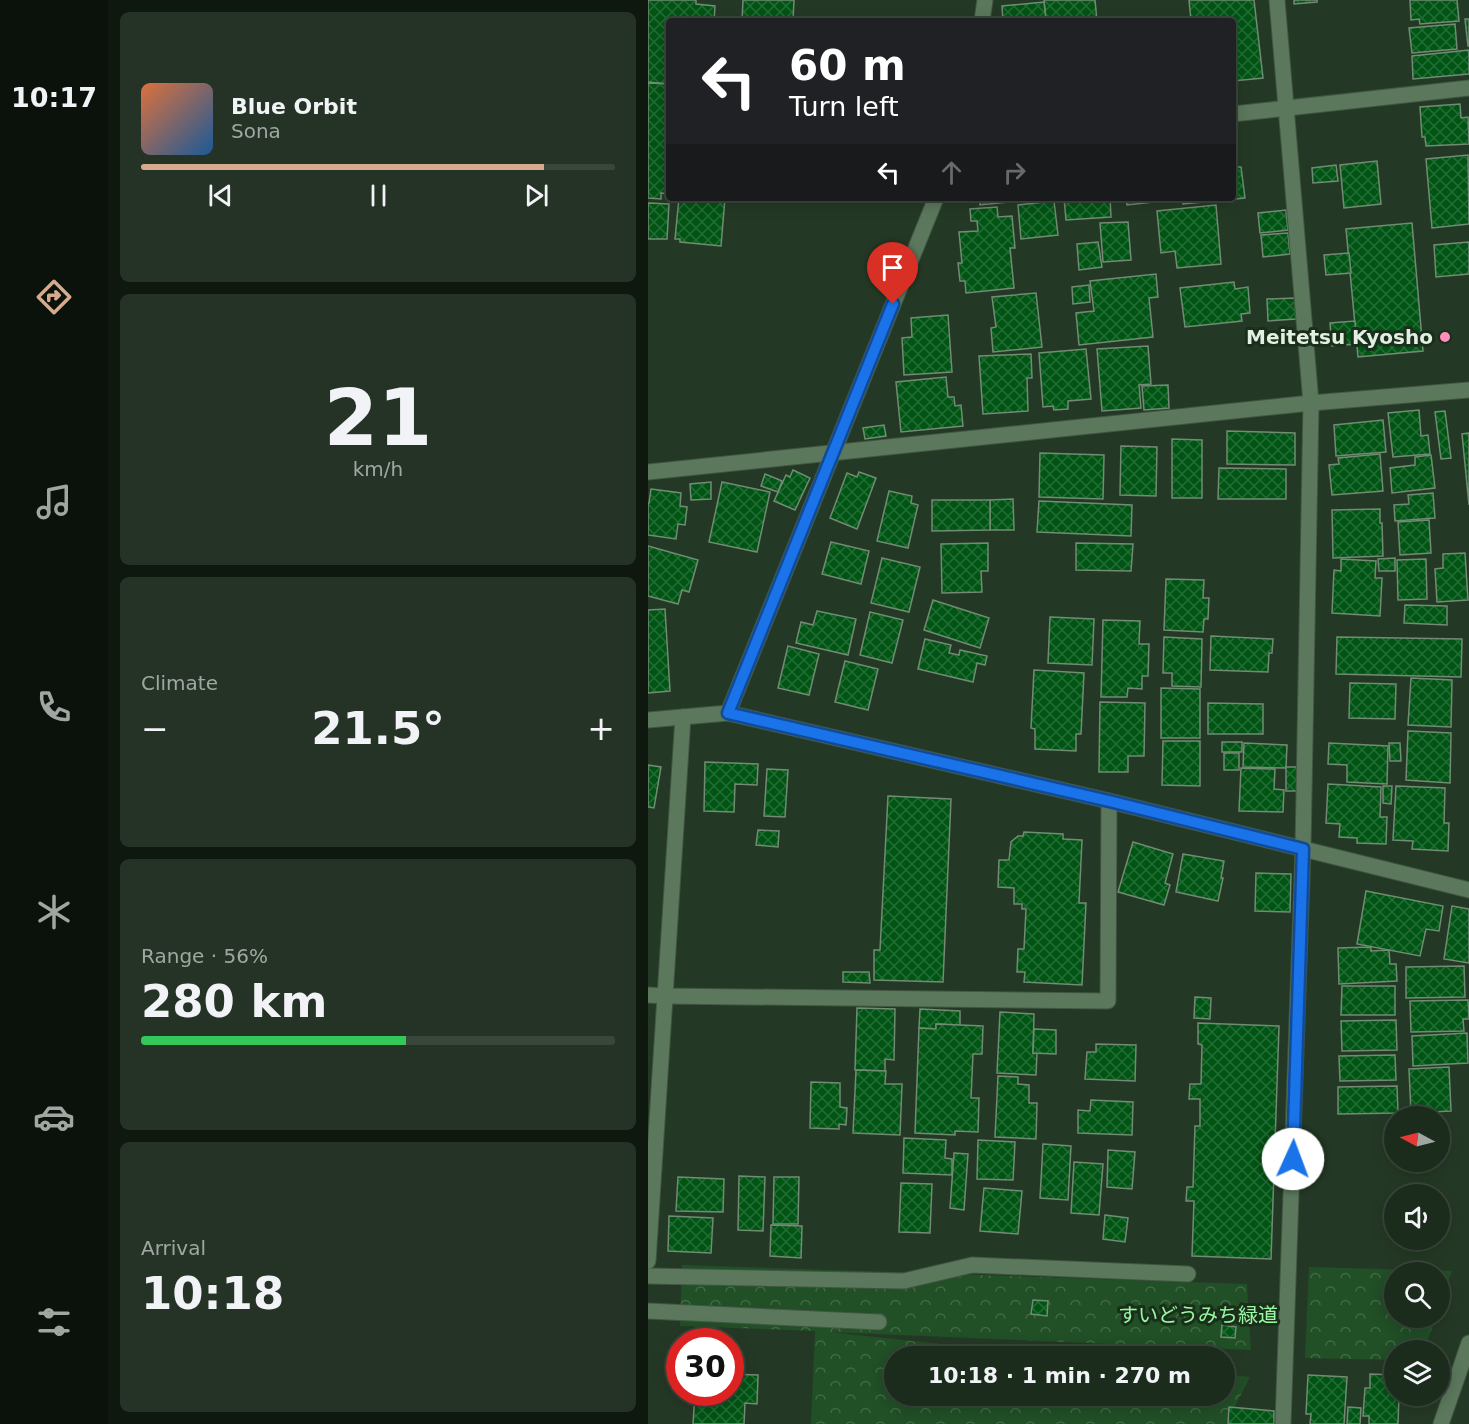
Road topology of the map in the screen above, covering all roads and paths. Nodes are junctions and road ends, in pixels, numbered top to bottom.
1 (986, 0) edge
2 (1277, 0) edge
3 (983, 18) edge
4 (1469, 88) edge
5 (1287, 110) junction
6 (1236, 114) edge
7 (935, 201) edge
8 (1469, 390) edge
9 (1311, 403) junction
10 (832, 453) junction
11 (648, 472) edge
12 (728, 713) junction
13 (683, 717) junction
14 (648, 720) edge
15 (1109, 801) junction
16 (1303, 849) junction
17 (1469, 890) edge
18 (648, 995) edge
19 (664, 996) junction
20 (648, 1261) edge
21 (1188, 1274) dead end
22 (648, 1276) edge
23 (648, 1311) edge
24 (879, 1322) dead end
25 (1469, 1343) edge
26 (1283, 1424) edge
27 (1441, 1424) edge

1 - 3 street
2 - 5 street
4 - 5 street
5 - 6 street
5 - 9 street
7 - 10 street
8 - 9 street
9 - 10 street
9 - 16 street
10 - 11 street
10 - 12 street
12 - 13 street
12 - 15 street
13 - 14 street
13 - 19 street
15 - 16 street
15 - 19 street
16 - 17 street
16 - 26 street
18 - 19 street
19 - 20 street
21 - 22 street
23 - 24 street
25 - 27 street

